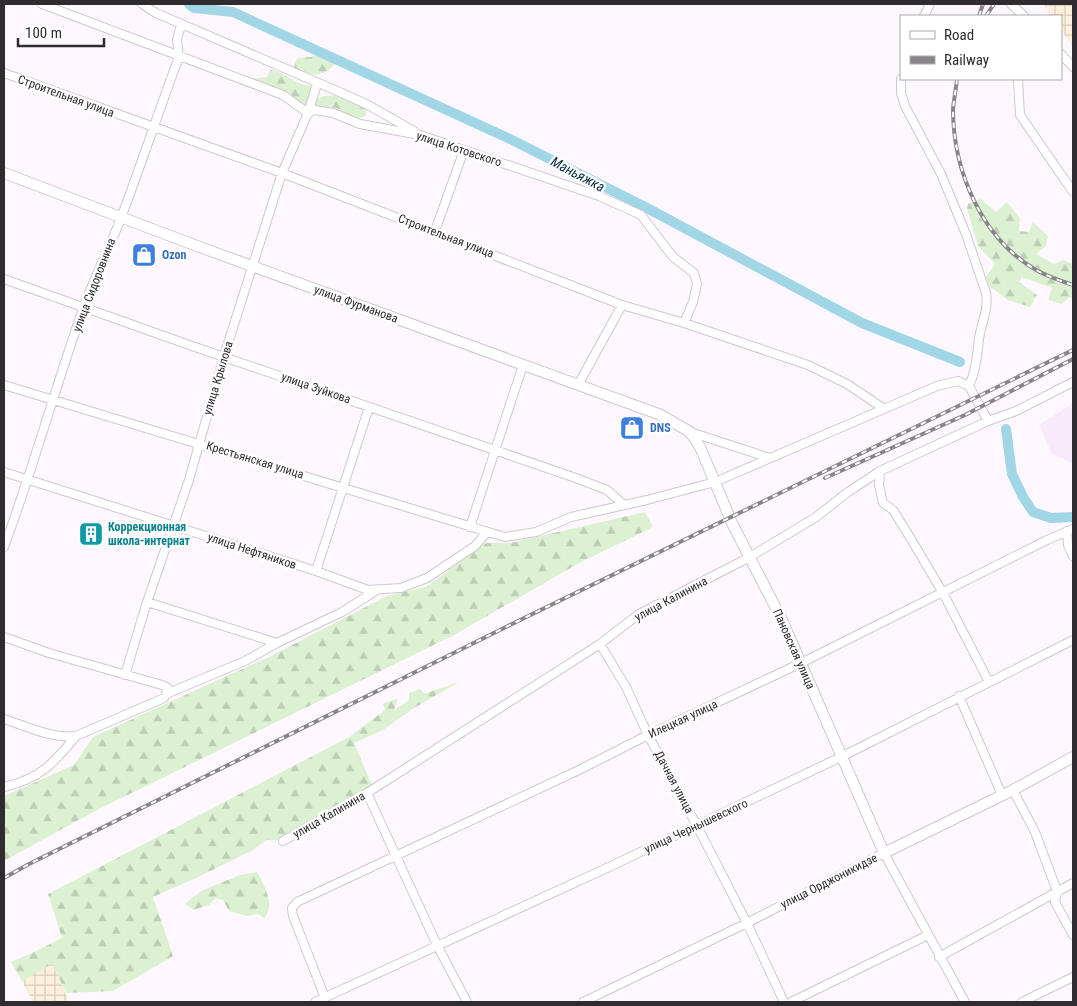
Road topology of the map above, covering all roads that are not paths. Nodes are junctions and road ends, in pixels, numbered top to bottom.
1 (42, 4) edge
2 (142, 4) edge
3 (1011, 4) edge
4 (1023, 15) edge
5 (181, 24) junction
6 (1062, 55) edge
7 (179, 57) junction
8 (1073, 67) edge
9 (4, 73) edge
10 (901, 80) edge
11 (1018, 80) edge
12 (318, 84) junction
13 (308, 113) junction
14 (152, 127) junction
15 (420, 135) junction
16 (464, 150) junction
17 (4, 173) edge
18 (282, 173) junction
19 (1073, 192) edge
20 (121, 218) junction
21 (435, 231) junction
22 (252, 265) junction
23 (4, 279) edge
24 (622, 305) junction
25 (83, 308) junction
26 (684, 323) junction
27 (224, 356) junction
28 (523, 365) junction
29 (1073, 382) edge
30 (4, 385) edge
31 (578, 386) junction
32 (969, 386) junction
33 (54, 401) junction
34 (369, 407) junction
35 (883, 408) junction
36 (988, 421) junction
37 (690, 432) junction
38 (198, 443) junction
39 (700, 447) joint
40 (494, 450) junction
41 (770, 458) junction
42 (880, 471) junction
43 (4, 472) edge
44 (28, 480) junction
45 (715, 482) junction
46 (343, 487) junction
47 (624, 506) junction
48 (174, 526) junction
49 (470, 526) junction
50 (1070, 530) edge
51 (487, 532) junction
52 (4, 547) edge
53 (1073, 556) edge
54 (750, 557) junction
55 (316, 571) junction
56 (380, 588) junction
57 (943, 593) junction
58 (146, 602) junction
59 (4, 637) edge
60 (1073, 640) edge
61 (277, 643) junction
62 (600, 644) junction
63 (801, 663) junction
64 (125, 675) junction
65 (989, 682) junction
66 (166, 694) junction
67 (959, 696) junction
68 (4, 719) edge
69 (648, 735) junction
70 (76, 736) junction
71 (841, 757) junction
72 (1073, 757) edge
73 (4, 787) edge
74 (1013, 790) junction
75 (367, 793) junction
76 (1002, 795) junction
77 (698, 826) junction
78 (283, 841) dead end
79 (884, 853) junction
80 (397, 856) junction
81 (1073, 883) edge
82 (1057, 891) junction
83 (747, 923) junction
84 (928, 935) junction
85 (1073, 935) edge
86 (437, 945) junction
87 (939, 957) junction
88 (1073, 976) edge
89 (325, 998) junction
90 (315, 1002) edge
91 (467, 1002) edge
92 (583, 1002) edge
93 (784, 1002) edge
94 (791, 1002) edge
95 (965, 1002) edge
96 (1022, 1002) edge

1 - 7 street
2 - 5 street
3 - 4 street
5 - 7 street, улица Сидоровнина
5 - 12 street
6 - 8 street
7 - 13 street
7 - 14 street, улица Сидоровнина
9 - 14 street, Строительная улица
10 - 32 street
11 - 19 street
12 - 13 street, улица Крылова
12 - 15 street
13 - 15 street, улица Котовского
13 - 18 street, улица Крылова
14 - 18 street, Строительная улица
14 - 20 street, улица Сидоровнина
15 - 16 street, улица Котовского
16 - 21 street
16 - 26 street, улица Котовского
17 - 20 main road, улица Фурманова
18 - 21 street, Строительная улица
18 - 22 street, улица Крылова
20 - 22 main road, улица Фурманова
20 - 25 street, улица Сидоровнина
21 - 24 street, Строительная улица
22 - 27 street, улица Крылова
22 - 28 main road, улица Фурманова
23 - 25 street, улица Зуйкова
24 - 26 street, Строительная улица
24 - 31 street
25 - 27 street, улица Зуйкова
25 - 33 street, улица Сидоровнина
26 - 35 street, Строительная улица
27 - 34 street, улица Зуйкова
27 - 38 street, улица Крылова
28 - 31 main road, улица Фурманова
28 - 40 street
29 - 36 street, улица Калинина
30 - 33 street, Крестьянская улица
31 - 37 main road, улица Фурманова
32 - 35 street
32 - 36 street
33 - 38 street, Крестьянская улица
33 - 44 street, улица Сидоровнина
34 - 40 street, улица Зуйкова
34 - 46 street
35 - 41 street
36 - 42 street, улица Калинина
37 - 39 main road, улица Фурманова
37 - 41 street
38 - 46 street, Крестьянская улица
38 - 48 street, улица Крылова
39 - 45 main road, Пановская улица
40 - 47 street, улица Зуйкова
40 - 49 street
41 - 45 street
42 - 54 street, улица Калинина
42 - 57 street
43 - 44 street, улица Нефтяников
44 - 48 street, улица Нефтяников
44 - 52 street, улица Сидоровнина
45 - 47 street
45 - 54 main road, Пановская улица
46 - 49 street, Крестьянская улица
46 - 55 street
47 - 51 street, Крестьянская улица
48 - 55 street, улица Нефтяников
48 - 58 street, улица Крылова
49 - 51 street, Крестьянская улица
50 - 53 street
50 - 57 street, Илецкая улица
51 - 56 street, улица Нефтяников
54 - 62 street, улица Калинина
54 - 63 main road, Пановская улица
55 - 56 street, улица Нефтяников
56 - 61 street
57 - 63 street, Илецкая улица
57 - 65 street
58 - 61 street
58 - 64 street, улица Крылова
59 - 64 street
60 - 65 street, улица Чернышевского
61 - 66 street
62 - 69 street, Дачная улица
62 - 75 street, улица Калинина
63 - 69 street, Илецкая улица
63 - 71 main road, Пановская улица
64 - 66 street
65 - 67 street, улица Чернышевского
66 - 70 street
67 - 71 street, улица Чернышевского
67 - 76 street
68 - 70 street
69 - 77 street, Дачная улица
69 - 80 street, Илецкая улица
70 - 73 street
71 - 77 street, улица Чернышевского
71 - 79 main road, Пановская улица
72 - 74 main road, улица Орджоникидзе
74 - 76 main road, улица Орджоникидзе
74 - 82 street
75 - 78 street, улица Калинина
75 - 80 street
76 - 79 main road, улица Орджоникидзе
77 - 83 street, Дачная улица
77 - 86 street, улица Чернышевского
79 - 83 street, улица Орджоникидзе
79 - 84 street
80 - 86 street
80 - 89 street, Илецкая улица
81 - 82 street
82 - 85 street
82 - 87 street
83 - 92 street, улица Орджоникидзе
83 - 93 street, Дачная улица
84 - 87 street
84 - 94 street
86 - 89 street, улица Чернышевского
86 - 91 street
87 - 95 street
88 - 96 street
89 - 90 street, улица Чернышевского

